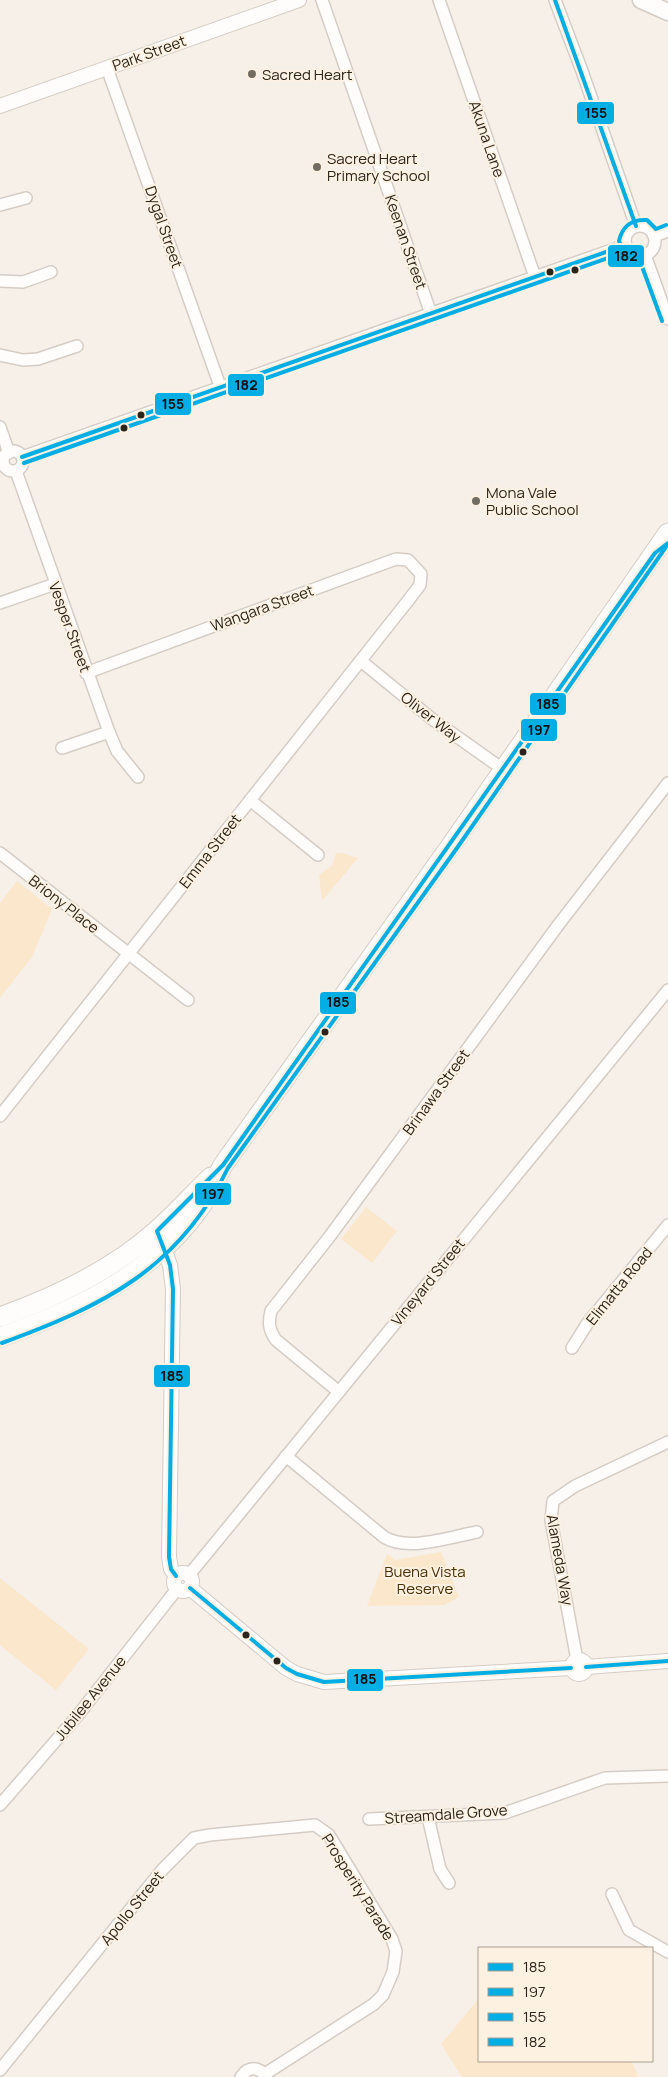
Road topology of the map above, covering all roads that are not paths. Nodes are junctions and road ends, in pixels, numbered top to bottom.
1 (299, 0) edge
2 (322, 0) edge
3 (439, 0) edge
4 (555, 0) edge
5 (641, 0) edge
6 (668, 12) edge
7 (108, 68) junction
8 (0, 106) edge
9 (26, 198) dead end
10 (0, 205) edge
11 (636, 226) junction
12 (668, 232) edge
13 (654, 236) junction
14 (626, 245) junction
15 (645, 255) junction
16 (50, 272) dead end
17 (535, 277) junction
18 (0, 280) edge
19 (431, 314) junction
20 (668, 319) edge
21 (77, 346) dead end
22 (0, 355) edge
23 (220, 386) junction
24 (0, 427) edge
25 (9, 452) junction
26 (22, 457) junction
27 (2, 464) edge
28 (16, 471) junction
29 (668, 533) edge
30 (662, 548) edge
31 (55, 584) junction
32 (420, 586) joint
33 (0, 603) edge
34 (361, 661) junction
35 (86, 673) junction
36 (109, 732) junction
37 (62, 748) dead end
38 (504, 770) junction
39 (138, 777) dead end
40 (668, 783) edge
41 (250, 800) junction
42 (0, 853) edge
43 (318, 855) dead end
44 (128, 954) junction
45 (668, 990) edge
46 (188, 1000) dead end
47 (0, 1116) edge
48 (668, 1225) edge
49 (160, 1239) junction
50 (0, 1317) edge
51 (0, 1337) edge
52 (572, 1348) dead end
53 (339, 1392) junction
54 (668, 1442) edge
55 (286, 1456) junction
56 (477, 1532) dead end
57 (183, 1582) junction
58 (668, 1661) edge
59 (578, 1665) junction
60 (668, 1776) edge
61 (0, 1805) edge
62 (428, 1817) junction
63 (369, 1819) dead end
64 (308, 1826) joint
65 (449, 1883) dead end
66 (612, 1894) dead end
67 (668, 1952) edge
68 (0, 2070) edge
69 (266, 2076) edge
70 (241, 2077) edge

1 - 7 street, Park Street
2 - 19 street, Keenan Street
3 - 17 street, Akuna Lane
4 - 11 street
5 - 6 main road
7 - 8 street, Park Street
7 - 23 street, Dygal Street
9 - 10 street
11 - 13 street
11 - 14 street
12 - 13 street
13 - 15 street
14 - 15 street
14 - 17 street
15 - 20 street
16 - 18 street
17 - 19 street
19 - 23 street
21 - 22 street
23 - 26 street
24 - 25 street
25 - 26 street
25 - 27 street
26 - 28 street
27 - 28 street
28 - 31 street, Vesper Street
29 - 30 highway
30 - 38 highway
31 - 33 street
31 - 35 street, Vesper Street
32 - 34 street, Emma Street
32 - 35 street, Wangara Street
34 - 38 street, Oliver Way
34 - 41 street, Emma Street
35 - 36 street, Vesper Street
36 - 37 street
36 - 39 street, Vesper Street
38 - 49 highway
40 - 53 street, Brinawa Street
41 - 43 street
41 - 44 street, Emma Street
42 - 44 street, Briony Place
44 - 46 street, Briony Place
44 - 47 street, Emma Street
45 - 53 street, Vineyard Street
48 - 52 street, Elimatta Road
49 - 50 highway
49 - 51 highway
49 - 57 street
53 - 55 street, Vineyard Street
54 - 59 street, Alameda Way
55 - 56 street
55 - 57 street, Vineyard Street
57 - 59 street
57 - 61 street, Jubilee Avenue
58 - 59 street
60 - 62 street, Streamdale Grove
62 - 63 street, Streamdale Grove
62 - 65 street
64 - 68 street, Apollo Street
64 - 69 street, Prosperity Parade
66 - 67 street
69 - 70 street, Prosperity Parade

